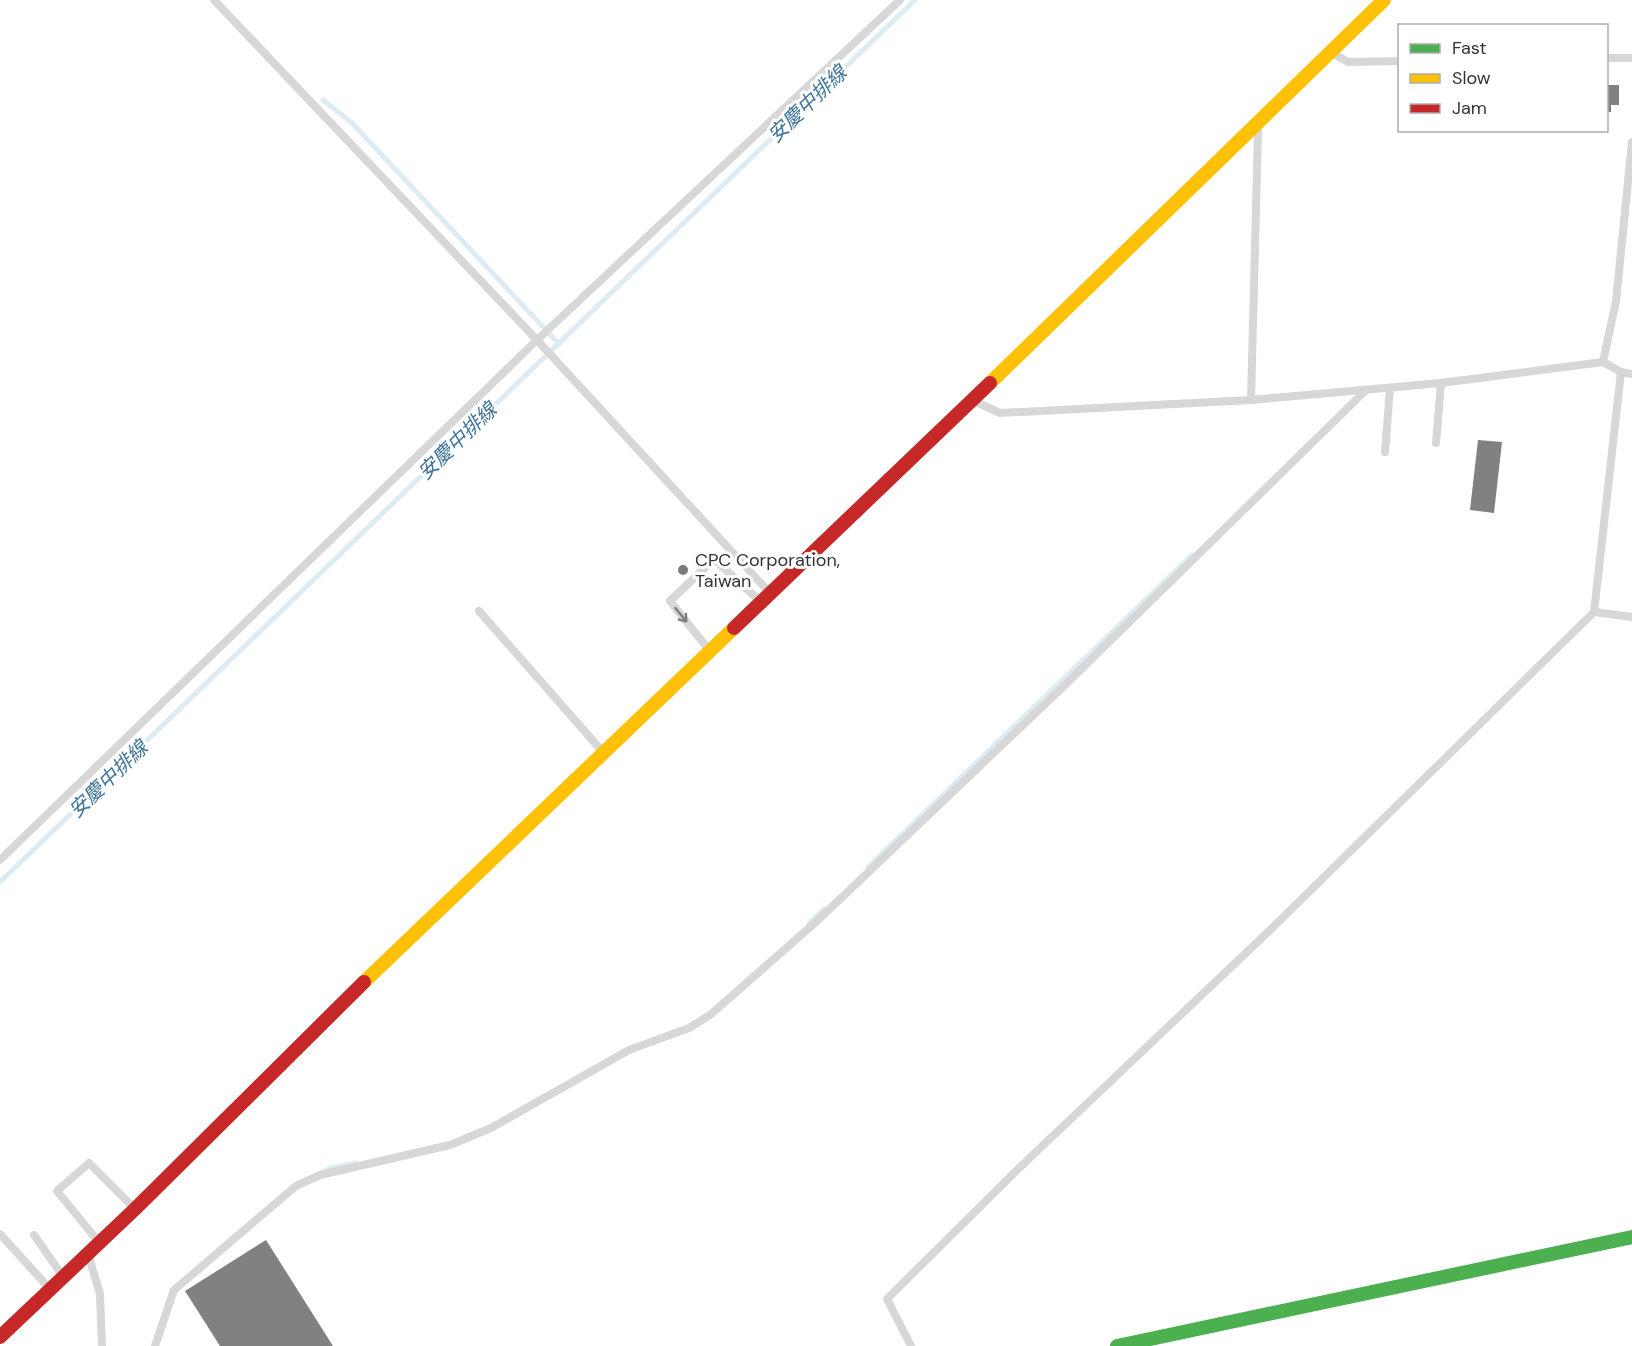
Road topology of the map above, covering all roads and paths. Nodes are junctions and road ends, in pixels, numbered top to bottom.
1 (214, 0) edge
2 (900, 0) edge
3 (1384, 0) edge
4 (1331, 51) junction
5 (1608, 58) edge
6 (1632, 58) edge
7 (1398, 61) edge
8 (1258, 120) junction
9 (1632, 142) edge
10 (537, 339) junction
11 (1603, 362) junction
12 (1621, 372) junction
13 (1632, 374) edge
14 (1441, 383) junction
15 (1390, 388) junction
16 (1366, 390) junction
17 (972, 400) junction
18 (1251, 400) junction
19 (1436, 443) dead end
20 (1385, 452) dead end
21 (765, 598) junction
22 (479, 611) dead end
23 (1594, 612) junction
24 (1632, 616) edge
25 (710, 651) junction
26 (603, 753) junction
27 (0, 860) edge
28 (135, 1209) junction
29 (0, 1234) edge
30 (34, 1235) dead end
31 (1632, 1237) edge
32 (99, 1242) junction
33 (88, 1253) junction
34 (63, 1276) junction
35 (50, 1289) junction
36 (0, 1337) edge
37 (102, 1346) edge
38 (155, 1346) edge
39 (911, 1346) edge
40 (1117, 1346) edge

1 - 10 lane
2 - 10 lane
3 - 4 main road
4 - 7 lane
4 - 8 main road
5 - 6 lane
8 - 17 main road
8 - 18 lane
9 - 11 lane
10 - 21 lane
10 - 27 lane
11 - 12 lane
11 - 14 lane
12 - 13 lane
12 - 23 lane
14 - 15 lane
14 - 19 lane
15 - 16 lane
15 - 20 lane
16 - 18 lane
16 - 38 lane
17 - 18 lane
17 - 21 main road
21 - 25 main road
21 -> 25 lane
22 - 26 lane
23 - 24 lane
23 - 39 lane
25 - 26 main road
26 - 28 main road
28 - 32 main road
28 - 32 lane
29 - 35 lane
30 - 34 lane
31 - 40 main road
32 - 33 main road
33 - 34 main road
33 - 37 lane
34 - 35 main road
35 - 36 main road

